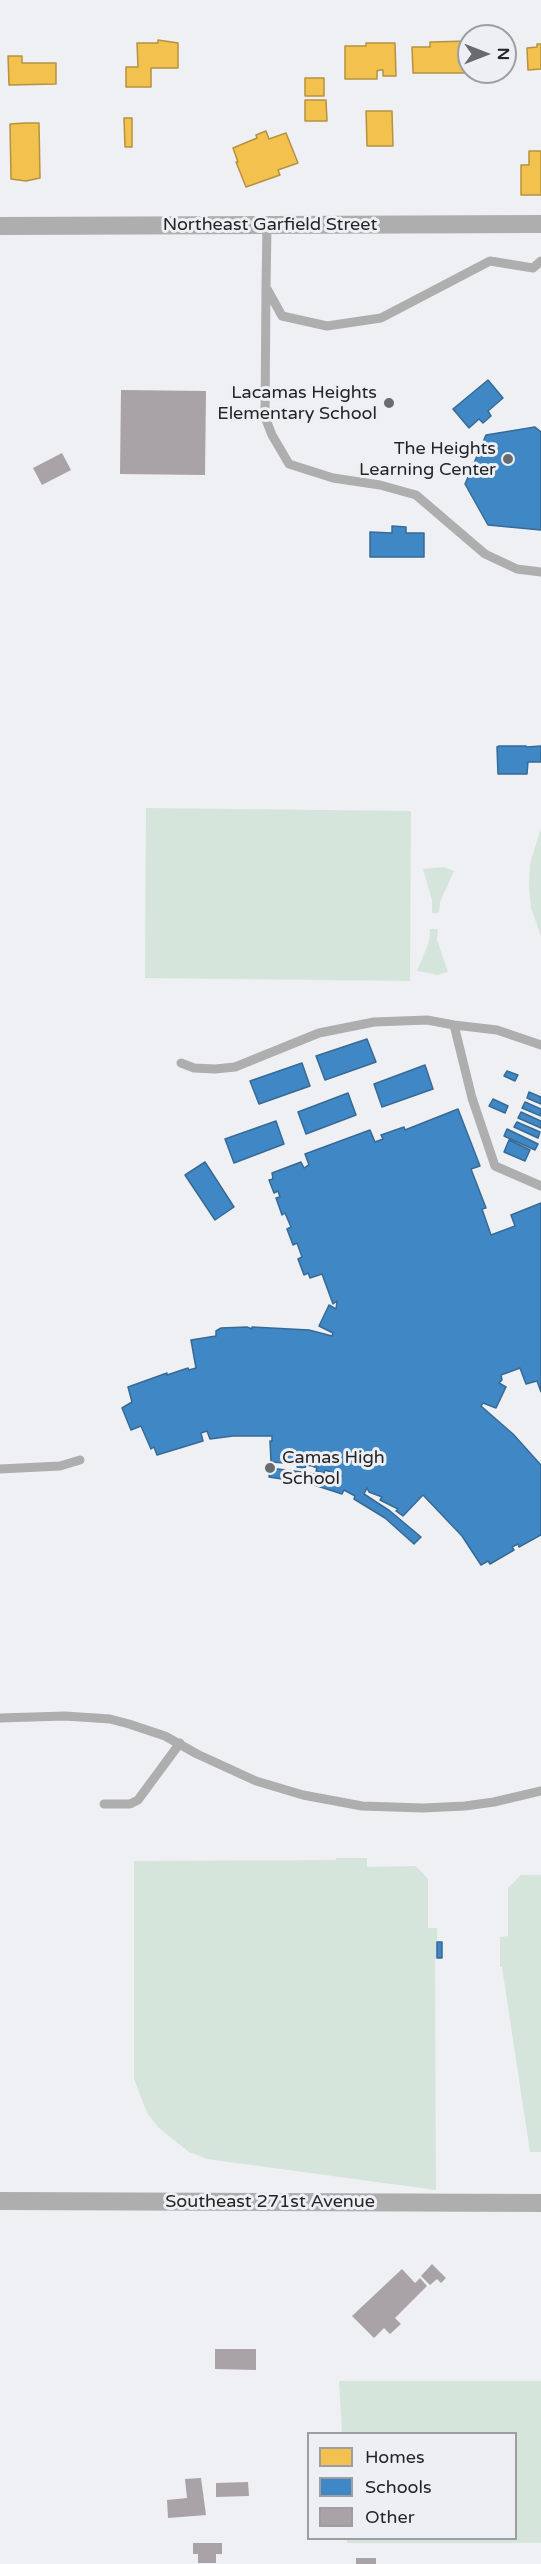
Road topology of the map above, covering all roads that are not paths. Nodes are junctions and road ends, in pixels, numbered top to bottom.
1 (541, 224) edge
2 (267, 225) junction
3 (0, 226) edge
4 (541, 261) edge
5 (266, 287) junction
6 (541, 572) edge
7 (454, 1025) junction
8 (541, 1045) edge
9 (181, 1063) dead end
10 (541, 1186) edge
11 (80, 1460) dead end
12 (0, 1469) edge
13 (0, 1718) edge
14 (180, 1743) junction
15 (541, 1791) edge
16 (104, 1804) dead end
17 (0, 2201) edge
18 (541, 2203) edge

1 - 2 street, Northeast Garfield Street
2 - 3 street, Northeast Garfield Street
2 - 5 lane
4 - 5 lane
5 - 6 lane
7 - 8 lane
7 - 9 lane
7 - 10 lane
11 - 12 lane
13 - 14 lane
14 - 15 lane
14 - 16 lane
17 - 18 street, Southeast 271st Avenue

